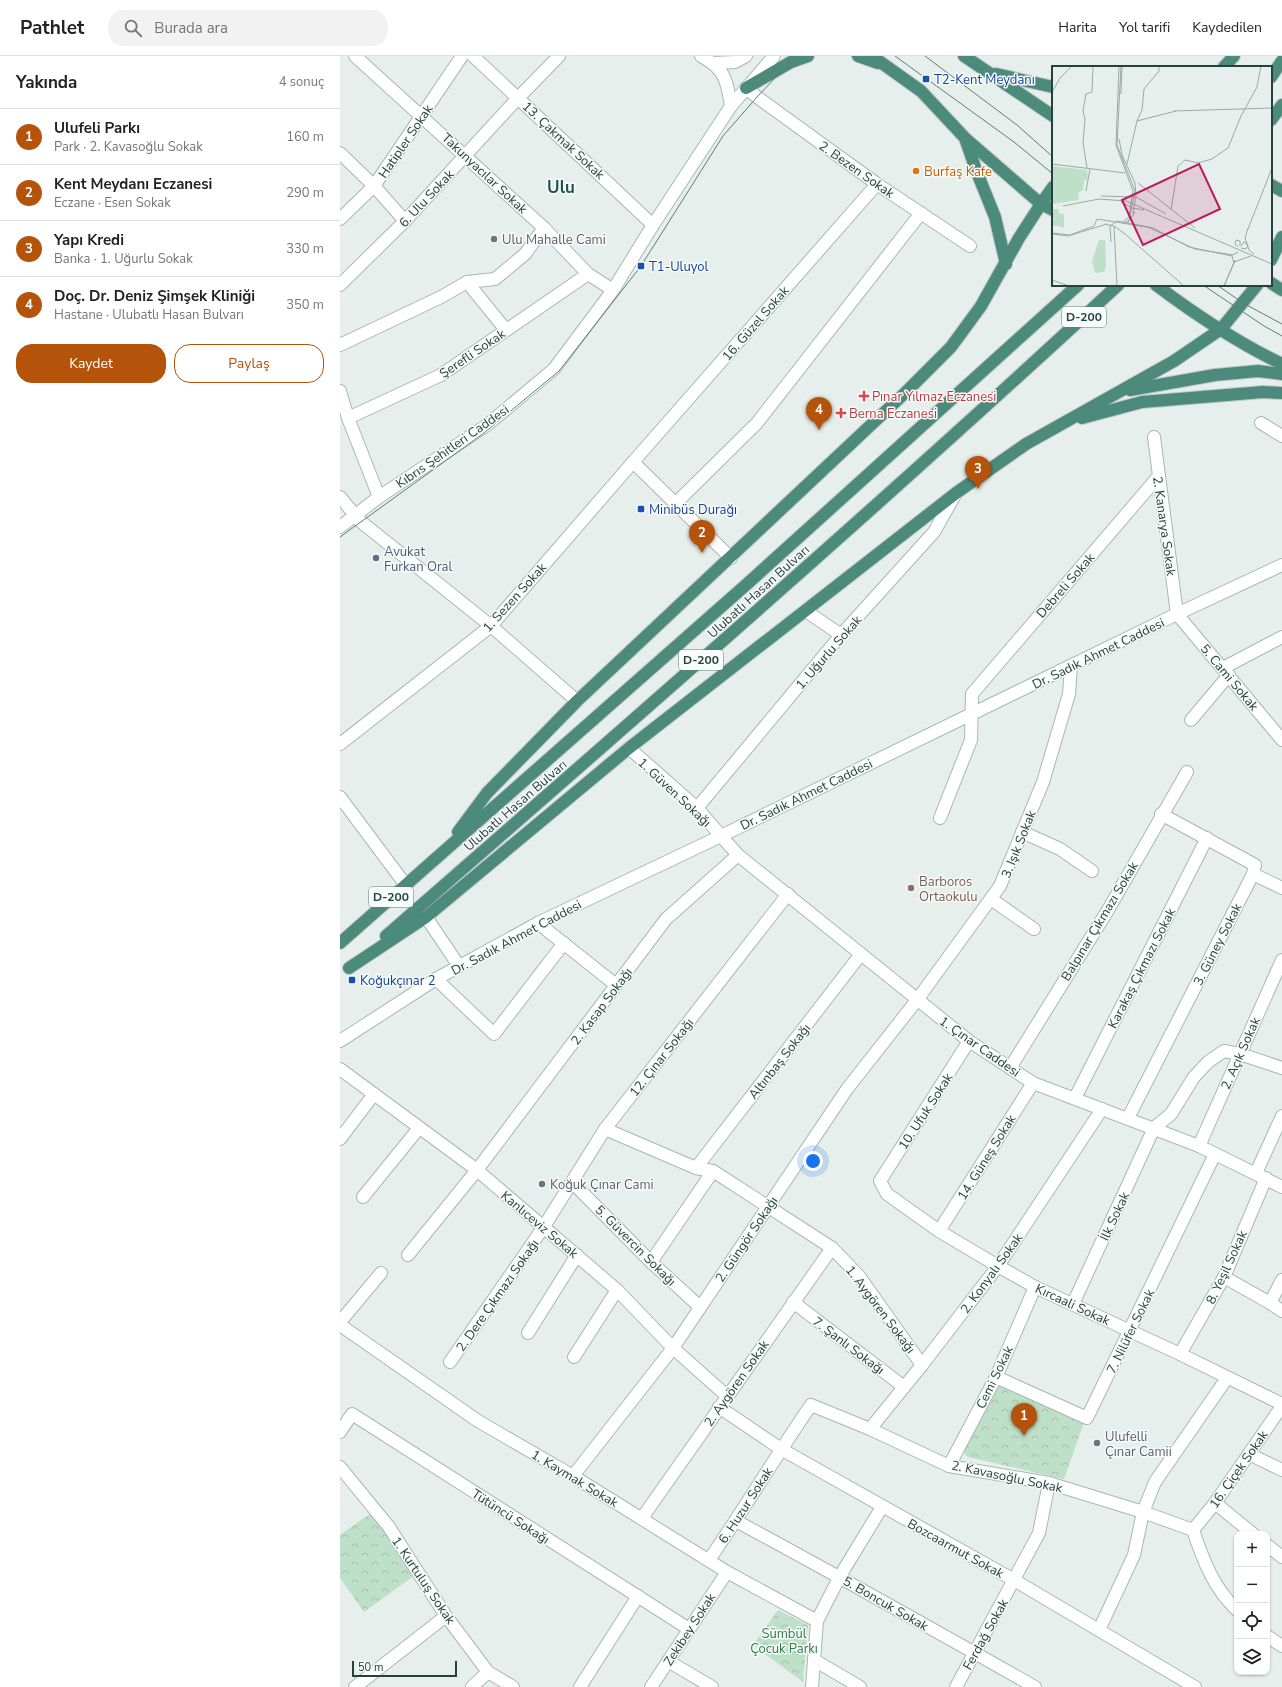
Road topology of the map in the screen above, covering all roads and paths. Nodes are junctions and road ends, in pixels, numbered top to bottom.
1 (355, 56) edge
2 (462, 56) edge
3 (474, 56) edge
4 (559, 56) edge
5 (701, 56) edge
6 (746, 56) edge
7 (774, 56) edge
8 (808, 56) edge
9 (858, 56) edge
10 (872, 56) edge
11 (964, 56) edge
12 (1234, 56) edge
13 (1282, 61) edge
14 (714, 63) junction
15 (885, 66) junction
16 (1225, 66) edge
17 (989, 73) junction
18 (1272, 76) edge
19 (1052, 87) edge
20 (746, 88) junction
21 (518, 98) junction
22 (1282, 105) edge
23 (731, 106) junction
24 (1052, 115) edge
25 (422, 116) junction
26 (1272, 119) edge
27 (965, 138) junction
28 (340, 153) edge
29 (465, 156) junction
30 (878, 184) junction
31 (374, 186) junction
32 (1052, 188) edge
33 (1040, 204) junction
34 (1052, 210) edge
35 (921, 213) junction
36 (340, 218) edge
37 (405, 221) junction
38 (653, 225) junction
39 (544, 228) junction
40 (1282, 237) edge
41 (970, 246) dead end
42 (1272, 258) edge
43 (1006, 264) junction
44 (588, 274) junction
45 (468, 282) junction
46 (1272, 284) edge
47 (340, 285) edge
48 (1077, 286) edge
49 (1117, 286) edge
50 (1157, 286) edge
51 (1256, 286) edge
52 (613, 290) junction
53 (1282, 290) edge
54 (1221, 328) junction
55 (506, 330) junction
56 (340, 345) edge
57 (1282, 364) edge
58 (1282, 374) edge
59 (1123, 391) junction
60 (340, 392) edge
61 (1282, 393) edge
62 (348, 418) junction
63 (1261, 423) dead end
64 (1061, 424) junction
65 (1282, 436) edge
66 (1154, 437) dead end
67 (633, 462) junction
68 (1158, 477) junction
69 (956, 493) junction
70 (340, 497) edge
71 (379, 497) junction
72 (676, 503) junction
73 (354, 516) junction
74 (340, 527) edge
75 (731, 558) junction
76 (1282, 564) edge
77 (806, 610) junction
78 (1177, 614) junction
79 (491, 626) junction
80 (841, 635) junction
81 (1282, 637) edge
82 (1071, 666) junction
83 (1226, 672) junction
84 (577, 701) junction
85 (972, 714) junction
86 (1191, 720) dead end
87 (1278, 727) edge
88 (1282, 740) edge
89 (340, 744) edge
90 (628, 748) junction
91 (1187, 772) dead end
92 (340, 797) edge
93 (697, 808) junction
94 (1161, 814) junction
95 (940, 818) dead end
96 (1022, 832) junction
97 (721, 836) junction
98 (1207, 838) junction
99 (443, 852) junction
100 (738, 855) junction
101 (1092, 871) dead end
102 (1254, 874) junction
103 (405, 884) junction
104 (1282, 888) edge
105 (788, 894) junction
106 (991, 899) junction
107 (426, 917) junction
108 (538, 923) junction
109 (1034, 929) dead end
110 (340, 943) edge
111 (564, 943) junction
112 (861, 954) junction
113 (1282, 960) edge
114 (459, 966) junction
115 (344, 972) edge
116 (436, 979) junction
117 (616, 986) junction
118 (917, 1000) junction
119 (340, 1041) edge
120 (969, 1041) junction
121 (1240, 1054) junction
122 (1010, 1068) junction
123 (1282, 1068) edge
124 (340, 1069) edge
125 (1033, 1082) junction
126 (374, 1094) junction
127 (1075, 1098) junction
128 (1102, 1109) junction
129 (1282, 1116) edge
130 (1128, 1118) junction
131 (420, 1128) junction
132 (1154, 1128) junction
133 (605, 1129) junction
134 (340, 1139) edge
135 (1198, 1146) junction
136 (1215, 1154) junction
137 (696, 1168) junction
138 (477, 1170) junction
139 (713, 1171) junction
140 (1261, 1175) junction
141 (880, 1181) joint
142 (572, 1182) junction
143 (1282, 1187) edge
144 (363, 1197) dead end
145 (768, 1206) junction
146 (543, 1228) junction
147 (939, 1231) junction
148 (832, 1248) junction
149 (408, 1255) dead end
150 (577, 1255) junction
151 (651, 1262) junction
152 (998, 1266) junction
153 (381, 1273) dead end
154 (1224, 1278) junction
155 (1282, 1280) edge
156 (1035, 1287) junction
157 (617, 1290) junction
158 (793, 1302) junction
159 (1270, 1303) junction
160 (1073, 1304) junction
161 (700, 1307) junction
162 (1282, 1311) edge
163 (340, 1322) edge
164 (340, 1325) edge
165 (1130, 1331) junction
166 (528, 1333) dead end
167 (672, 1348) junction
168 (1180, 1354) junction
169 (574, 1357) dead end
170 (450, 1362) dead end
171 (922, 1365) junction
172 (996, 1377) junction
173 (1227, 1378) junction
174 (904, 1387) junction
175 (727, 1396) junction
176 (1282, 1405) edge
177 (719, 1407) junction
178 (870, 1428) junction
179 (340, 1432) edge
180 (781, 1449) junction
181 (1249, 1454) junction
182 (949, 1466) junction
183 (341, 1470) edge
184 (1282, 1470) edge
185 (573, 1476) junction
186 (1049, 1483) junction
187 (1215, 1503) junction
188 (882, 1507) junction
189 (1143, 1512) junction
190 (642, 1518) junction
191 (736, 1521) junction
192 (1193, 1530) junction
193 (1249, 1531) edge
194 (1270, 1547) edge
195 (1282, 1557) edge
196 (709, 1560) junction
197 (727, 1572) junction
198 (840, 1576) junction
199 (1014, 1580) junction
200 (638, 1596) junction
201 (1234, 1607) edge
202 (446, 1616) junction
203 (817, 1621) junction
204 (689, 1629) junction
205 (1099, 1630) junction
206 (1270, 1638) edge
207 (1282, 1646) edge
208 (974, 1654) junction
209 (814, 1660) junction
210 (668, 1661) junction
211 (488, 1672) junction
212 (1031, 1686) edge
213 (355, 1687) edge
214 (472, 1687) edge
215 (513, 1687) edge
216 (580, 1687) edge
217 (651, 1687) edge
218 (712, 1687) edge
219 (812, 1687) edge
220 (860, 1687) edge
221 (956, 1687) edge
222 (1195, 1687) edge

1 - 25 street, Takunyacılar Sokak
2 - 25 street, Hatipler Sokak
3 - 21 street, 13. Çakmak Sokak
4 - 21 street, 6. Ulu Sokak
5 - 14 street
6 - 14 street
7 - 20 street, Kıbrıs Şehitleri Caddesi
8 - 20 highway
9 - 15 highway
10 - 15 highway
11 - 17 highway
12 - 16 highway
13 - 18 highway
14 - 23 street
15 - 27 highway
17 - 19 highway
17 - 24 highway
20 - 23 street, Kıbrıs Şehitleri Caddesi
20 - 30 street, 2. Bezen Sokak
21 - 29 street, 6. Ulu Sokak
21 - 38 street, 13. Çakmak Sokak
22 - 26 highway
23 - 38 street, Kıbrıs Şehitleri Caddesi
25 - 29 street, Takunyacılar Sokak
25 - 31 street, Hatipler Sokak
27 - 33 highway
27 - 43 highway
28 - 31 street
29 - 37 street, 6. Ulu Sokak
29 - 39 street, Takunyacılar Sokak
30 - 35 street, 2. Bezen Sokak
30 - 67 street, 16. Güzel Sokak
31 - 36 street, Hatipler Sokak
31 - 37 street
32 - 33 highway
33 - 34 highway
33 - 43 highway
35 - 41 street, 2. Bezen Sokak
35 - 72 street
37 - 47 street, 6. Ulu Sokak
38 - 52 street, Kıbrıs Şehitleri Caddesi
39 - 44 street, Takunyacılar Sokak
39 - 45 street
40 - 42 highway
43 - 75 highway
44 - 52 street, Takunyacılar Sokak
44 - 55 street, Şerefli Sokak
45 - 55 street
45 - 56 street
46 - 53 highway
48 - 99 highway, Ulubatlı Hasan Bulvarı / D-200
49 - 115 highway, Ulubatlı Hasan Bulvarı / D-200
50 - 54 highway
51 - 54 highway
52 - 71 street, Kıbrıs Şehitleri Caddesi
54 - 57 highway
54 - 59 highway
55 - 62 street, Şerefli Sokak
58 - 59 highway
59 - 64 highway
60 - 62 street
61 - 64 highway
62 - 71 street
63 - 65 street
64 - 69 highway
66 - 68 street, 2. Kanarya Sokak
67 - 72 street
67 - 79 street, 1. Sezen Sokak
68 - 78 street, 2. Kanarya Sokak
68 - 85 street, Debreli Sokak
69 - 77 highway
69 - 80 street, 1. Uğurlu Sokak
70 - 73 street
71 - 73 street, Kıbrıs Şehitleri Caddesi
72 - 75 street
73 - 74 street, Kıbrıs Şehitleri Caddesi
73 - 79 street
75 - 84 highway
76 - 78 street, Dr. Sadık Ahmet Caddesi
77 - 80 street
77 - 90 highway
78 - 82 street, Dr. Sadık Ahmet Caddesi
78 - 83 street, 5. Cami Sokak
79 - 84 street
79 - 89 street, 1. Sezen Sokak
80 - 93 street, 1. Uğurlu Sokak
81 - 83 street
82 - 85 street, Dr. Sadık Ahmet Caddesi
82 - 96 street, 3. Işık Sokak
83 - 86 street
83 - 87 street, 5. Cami Sokak
84 - 99 highway
85 - 95 street
85 - 97 street, Dr. Sadık Ahmet Caddesi
87 - 88 street, 5. Cami Sokak
90 - 93 street, 1. Güven Sokağı
90 - 107 highway
91 - 94 street, Balpınar Çıkmazı Sokak
92 - 103 street
93 - 97 street, 1. Güven Sokağı
94 - 98 street
94 - 122 street, Balpınar Çıkmazı Sokak
96 - 101 street
96 - 106 street, 3. Işık Sokak
97 - 100 street, 1. Çınar Caddesi
97 - 108 street, Dr. Sadık Ahmet Caddesi
98 - 102 street
98 - 127 street, Karakaş Çıkmazı Sokak
99 - 103 highway, Ulubatlı Hasan Bulvarı / D-200
100 - 105 street, 1. Çınar Caddesi
100 - 117 street, 2. Kasap Sokağı
102 - 104 street
102 - 130 street, 3. Güney Sokak
103 - 110 highway, Ulubatlı Hasan Bulvarı / D-200
105 - 112 street, 1. Çınar Caddesi
105 - 133 street, 12. Çınar Sokağı
106 - 109 street
106 - 118 street, 3. Işık Sokak
107 - 114 street
107 - 115 highway
108 - 111 street
108 - 114 street, Dr. Sadık Ahmet Caddesi
111 - 116 street
111 - 117 street
112 - 118 street, 1. Çınar Caddesi
112 - 137 street, Altınbaş Sokağı
113 - 121 street, 2. Açık Sokak
114 - 116 street, Dr. Sadık Ahmet Caddesi
116 - 119 street, Dr. Sadık Ahmet Caddesi
117 - 138 street, 2. Kasap Sokağı
118 - 120 street, 1. Çınar Caddesi
118 - 145 street, 2. Güngör Sokağı
120 - 122 street, 1. Çınar Caddesi
120 - 141 street, 10. Ufuk Sokak
121 - 123 street
121 - 132 street
121 - 135 street, 2. Açık Sokak
122 - 125 street, 1. Çınar Caddesi
124 - 126 street, Kanlıceviz Sokak
125 - 127 street, 1. Çınar Caddesi
125 - 147 street, 14. Güneş Sokak
126 - 131 street, Kanlıceviz Sokak
126 - 134 street
127 - 128 street, 1. Çınar Caddesi
128 - 130 street, 1. Çınar Caddesi
128 - 152 street, 2. Konyalı Sokak
129 - 140 street, 8. Yeşil Sokak
130 - 132 street, 1. Çınar Caddesi
131 - 138 street, Kanlıceviz Sokak
131 - 144 street
132 - 135 street, 1. Çınar Caddesi
132 - 160 street, İlk Sokak
133 - 137 street, 1. Aygören Sokağı
133 - 142 street, 12. Çınar Sokağı
135 - 136 street, 1. Çınar Caddesi
136 - 140 street, 1. Çınar Caddesi
136 - 165 street, 7. Nilüfer Sokak
137 - 139 street, 1. Aygören Sokağı
138 - 146 street, Kanlıceviz Sokak
138 - 149 street, 2. Kasap Sokağı
139 - 145 street, 1. Aygören Sokağı
139 - 151 street
140 - 143 street, 1. Çınar Caddesi
140 - 154 street, 8. Yeşil Sokak
141 - 147 street, Kırcaali Sokak
142 - 146 street, 12. Çınar Sokağı
142 - 151 street, 5. Güvercin Sokağı
145 - 148 street, 1. Aygören Sokağı
145 - 161 street, 2. Güngör Sokağı
146 - 150 street, Kanlıceviz Sokak
146 - 170 street, 2. Dere Çıkmazı Sokağı
147 - 152 street, Kırcaali Sokak
148 - 158 street, 2. Aygören Sokak
148 - 171 street, 1. Aygören Sokağı
150 - 157 street, Kanlıceviz Sokak
150 - 166 street
151 - 161 street, 5. Güvercin Sokağı
152 - 156 street, Kırcaali Sokak
152 - 171 street, 2. Konyalı Sokak
153 - 163 street
154 - 159 street
154 - 168 street, 8. Yeşil Sokak
155 - 159 street
156 - 160 street, Kırcaali Sokak
156 - 172 street, Cemi Sokak
157 - 167 street, Kanlıceviz Sokak
157 - 169 street
158 - 174 street, 7. Şanlı Sokağı
158 - 175 street, 2. Aygören Sokak
159 - 162 street
160 - 165 street, Kırcaali Sokak
161 - 167 street, 2. Güngör Sokağı
164 - 185 street, 1. Kaymak Sokak
165 - 168 street, Kırcaali Sokak
165 - 172 street, 7. Nilüfer Sokak
167 - 175 street, Kanlıceviz Sokak
167 - 185 street, 2. Güngör Sokağı
168 - 173 street, Kırcaali Sokak
171 - 174 street, 2. Konyalı Sokak
172 - 182 street, Cemi Sokak
173 - 176 street, Kırcaali Sokak
173 - 189 street
174 - 178 street, 2. Konyalı Sokak
175 - 177 street, 2. Aygören Sokak
176 - 181 street, 16. Çiçek Sokak
177 - 180 street, Bozcaarmut Sokak
177 - 190 street, 2. Aygören Sokak
178 - 180 street, 2. Kavasoğlu Sokak
178 - 182 street, 2. Kavasoğlu Sokak
179 - 200 street, Tütüncü Sokağı
180 - 188 street, Bozcaarmut Sokak
180 - 191 street, 6. Huzur Sokak
181 - 184 street
181 - 187 street, 16. Çiçek Sokak
182 - 186 street, 2. Kavasoğlu Sokak
183 - 202 street, 1. Kurtuluş Sokak
185 - 190 street, 1. Kaymak Sokak
186 - 189 street, 2. Kavasoğlu Sokak
186 - 199 street, Ferdağ Sokak
187 - 192 street, 16. Çiçek Sokak
187 - 193 street
188 - 198 street
188 - 199 street, Bozcaarmut Sokak
189 - 192 street, 2. Kavasoğlu Sokak
189 - 205 street
190 - 196 street, 1. Kaymak Sokak
191 - 196 street, 6. Huzur Sokak
191 - 198 street, 5. Boncuk Sokak
192 - 201 street
194 - 195 street
196 - 197 street, 1. Kaymak Sokak
197 - 203 street, 1. Kaymak Sokak
197 - 204 street, Zekibey Sokak
198 - 203 street
198 - 208 street, 5. Boncuk Sokak
199 - 205 street, Bozcaarmut Sokak
199 - 208 street, Ferdağ Sokak
200 - 204 street, Tütüncü Sokağı
200 - 216 street
202 - 211 street, 1. Kurtuluş Sokak
202 - 213 street
203 - 209 street
204 - 210 street, Zekibey Sokak
205 - 222 street, Bozcaarmut Sokak
206 - 207 street
208 - 212 street, 5. Boncuk Sokak
208 - 221 street, Ferdağ Sokak
209 - 219 street
209 - 220 street
210 - 217 street, Zekibey Sokak
210 - 218 street
211 - 214 street
211 - 215 street, 1. Kurtuluş Sokak

